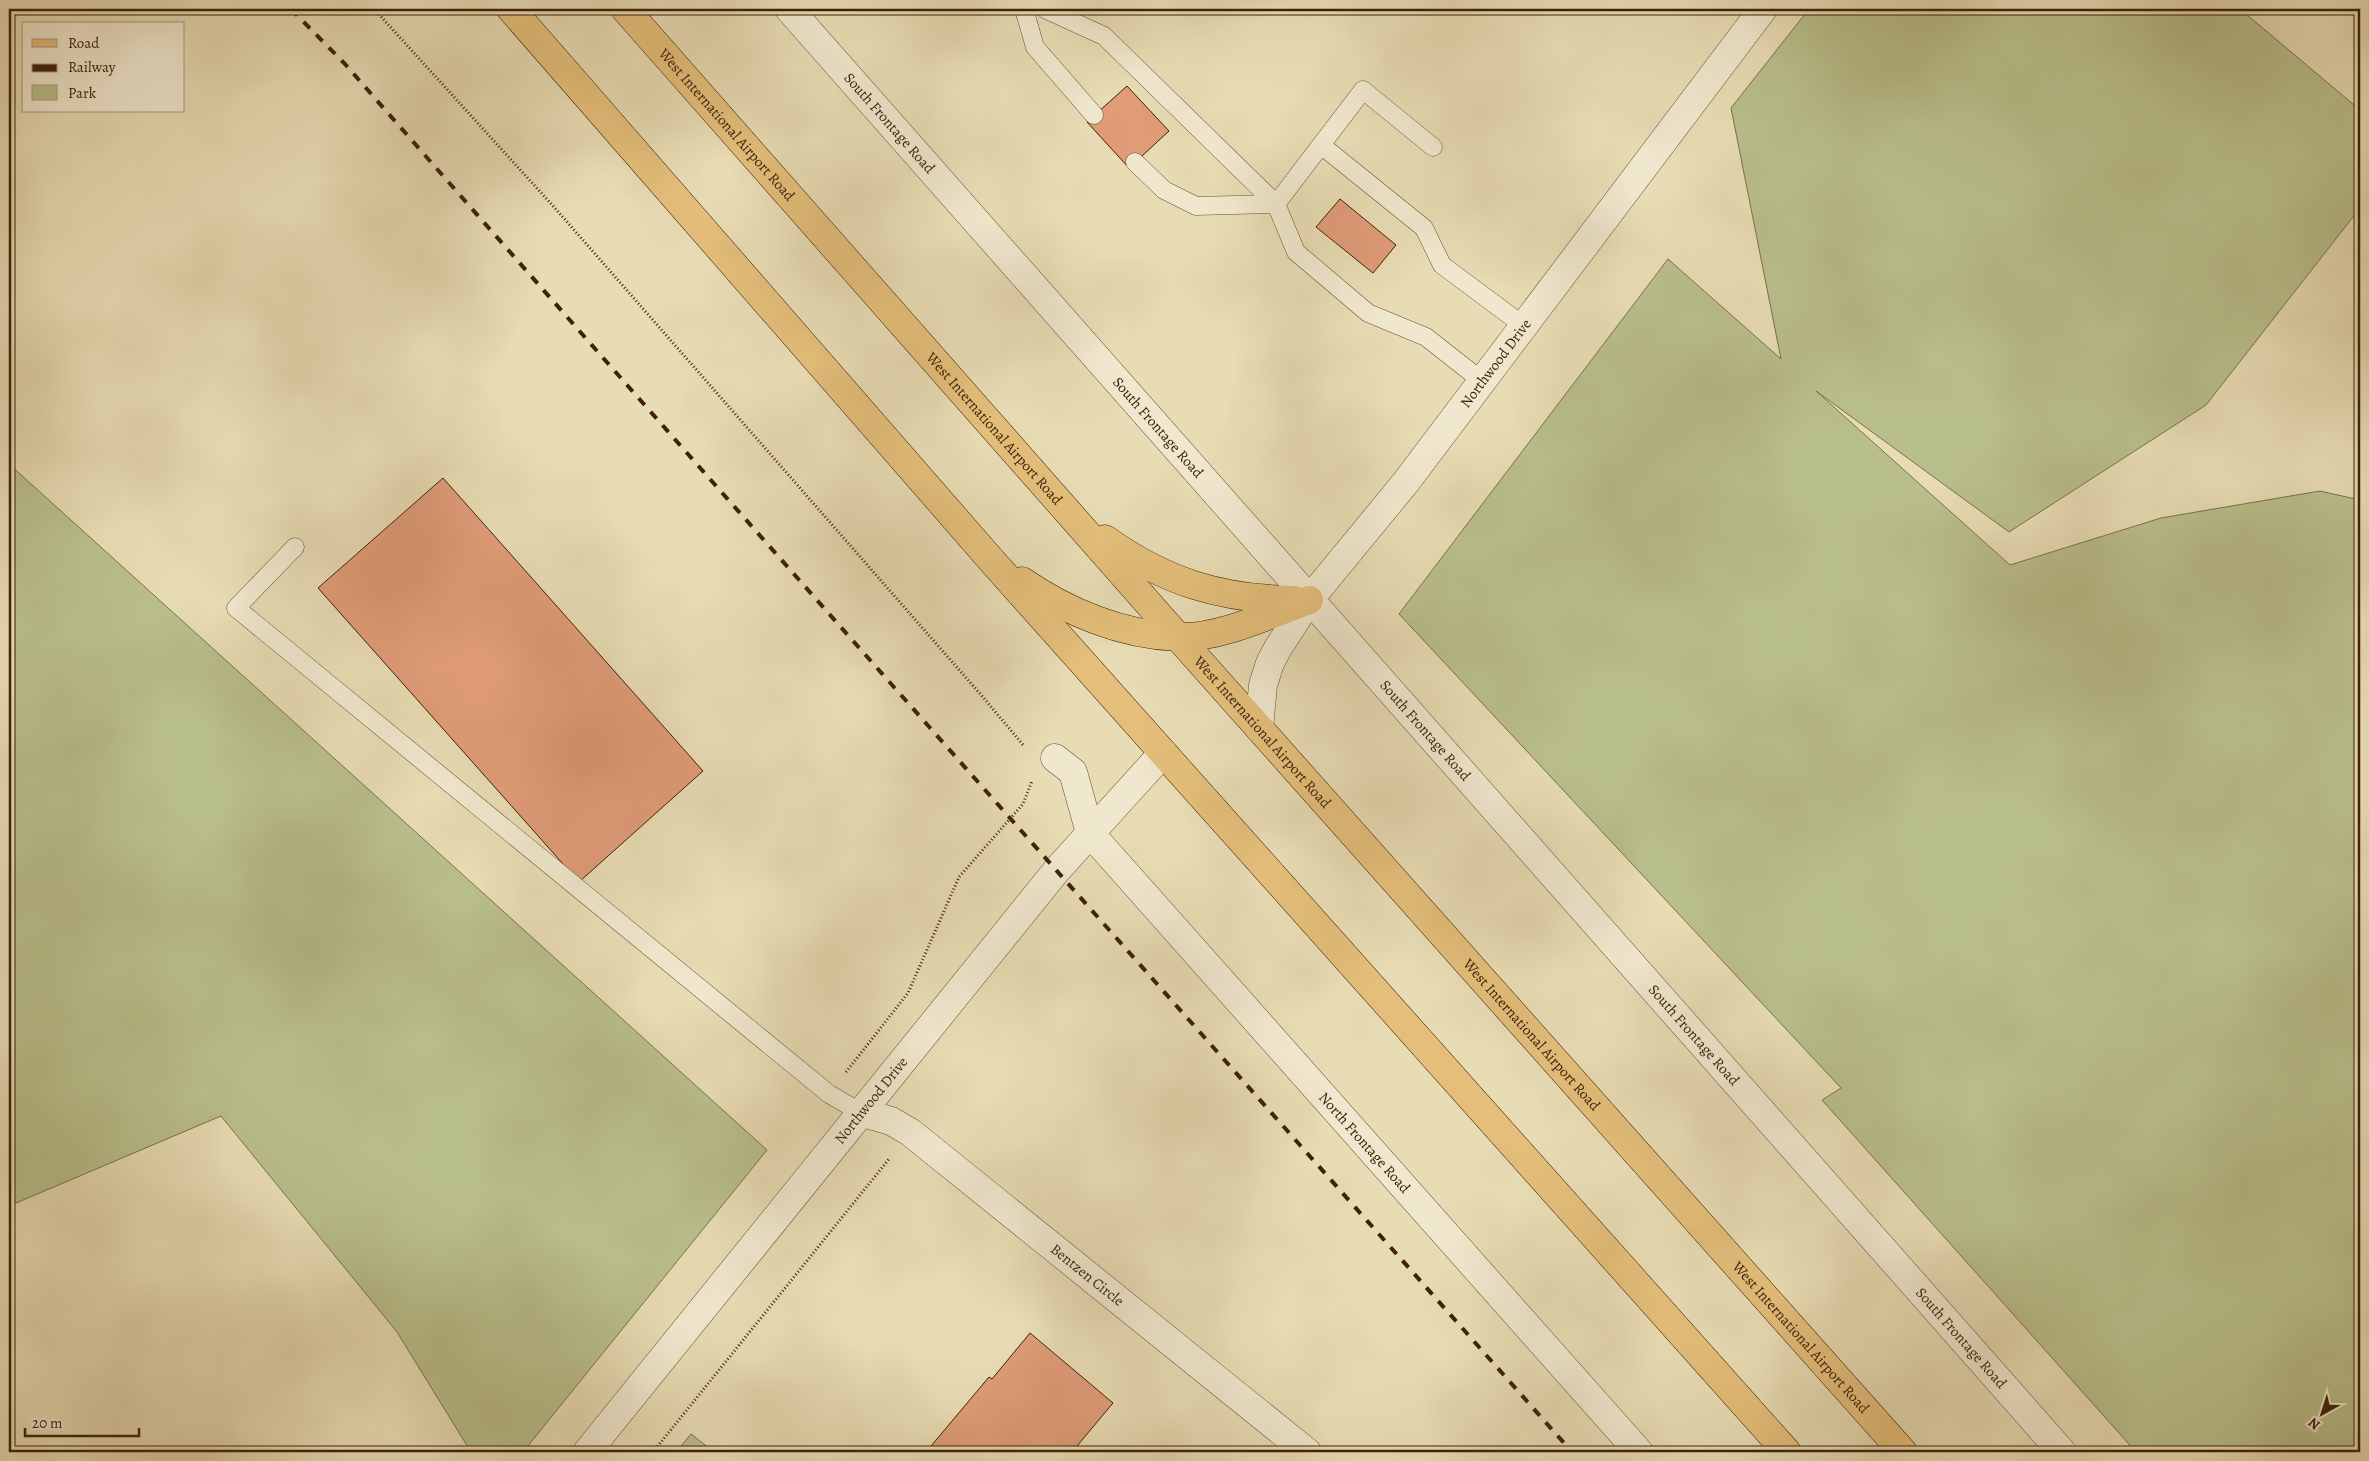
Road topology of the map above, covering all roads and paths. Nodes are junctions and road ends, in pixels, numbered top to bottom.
1 (374, 9) edge
2 (511, 9) edge
3 (625, 9) edge
4 (789, 9) edge
5 (1024, 9) edge
6 (1045, 9) edge
7 (1763, 9) edge
8 (1094, 115) dead end
9 (1321, 145) junction
10 (1433, 147) dead end
11 (1136, 162) dead end
12 (1276, 204) junction
13 (1524, 326) junction
14 (1482, 381) junction
15 (1043, 483) junction
16 (295, 547) dead end
17 (992, 561) junction
18 (1309, 600) junction
19 (1178, 637) junction
20 (1259, 728) junction
21 (1163, 753) junction
22 (1026, 754) dead end
23 (1055, 758) dead end
24 (1033, 778) dead end
25 (1090, 833) junction
26 (829, 1094) junction
27 (860, 1112) junction
28 (910, 1132) junction
29 (587, 1452) edge
30 (653, 1452) edge
31 (1307, 1452) edge
32 (1639, 1452) edge
33 (1787, 1452) edge
34 (1903, 1452) edge
35 (2062, 1452) edge

1 - 22 path
2 - 17 main road
3 - 15 main road, West International Airport Road
4 - 18 street, South Frontage Road
5 - 8 lane
6 - 12 lane
7 - 13 street, Northwood Drive
9 - 10 lane
9 - 12 lane
9 - 13 lane
11 - 12 lane
12 - 14 lane
13 - 14 street, Northwood Drive
14 - 18 street, Northwood Drive
15 - 18 main road
15 - 19 main road, West International Airport Road
16 - 26 lane
17 - 19 main road
17 - 21 main road
18 - 19 main road
18 - 20 street, Northwood Drive
18 - 35 street, South Frontage Road
19 - 20 main road, West International Airport Road
20 - 34 main road, West International Airport Road
21 - 25 street, Northwood Drive
21 - 33 main road
23 - 25 street
24 - 26 path
25 - 27 street, Northwood Drive
25 - 32 street, North Frontage Road
26 - 27 lane
27 - 28 street, Bentzen Circle
27 - 29 street, Northwood Drive
28 - 30 path
28 - 31 street, Bentzen Circle

